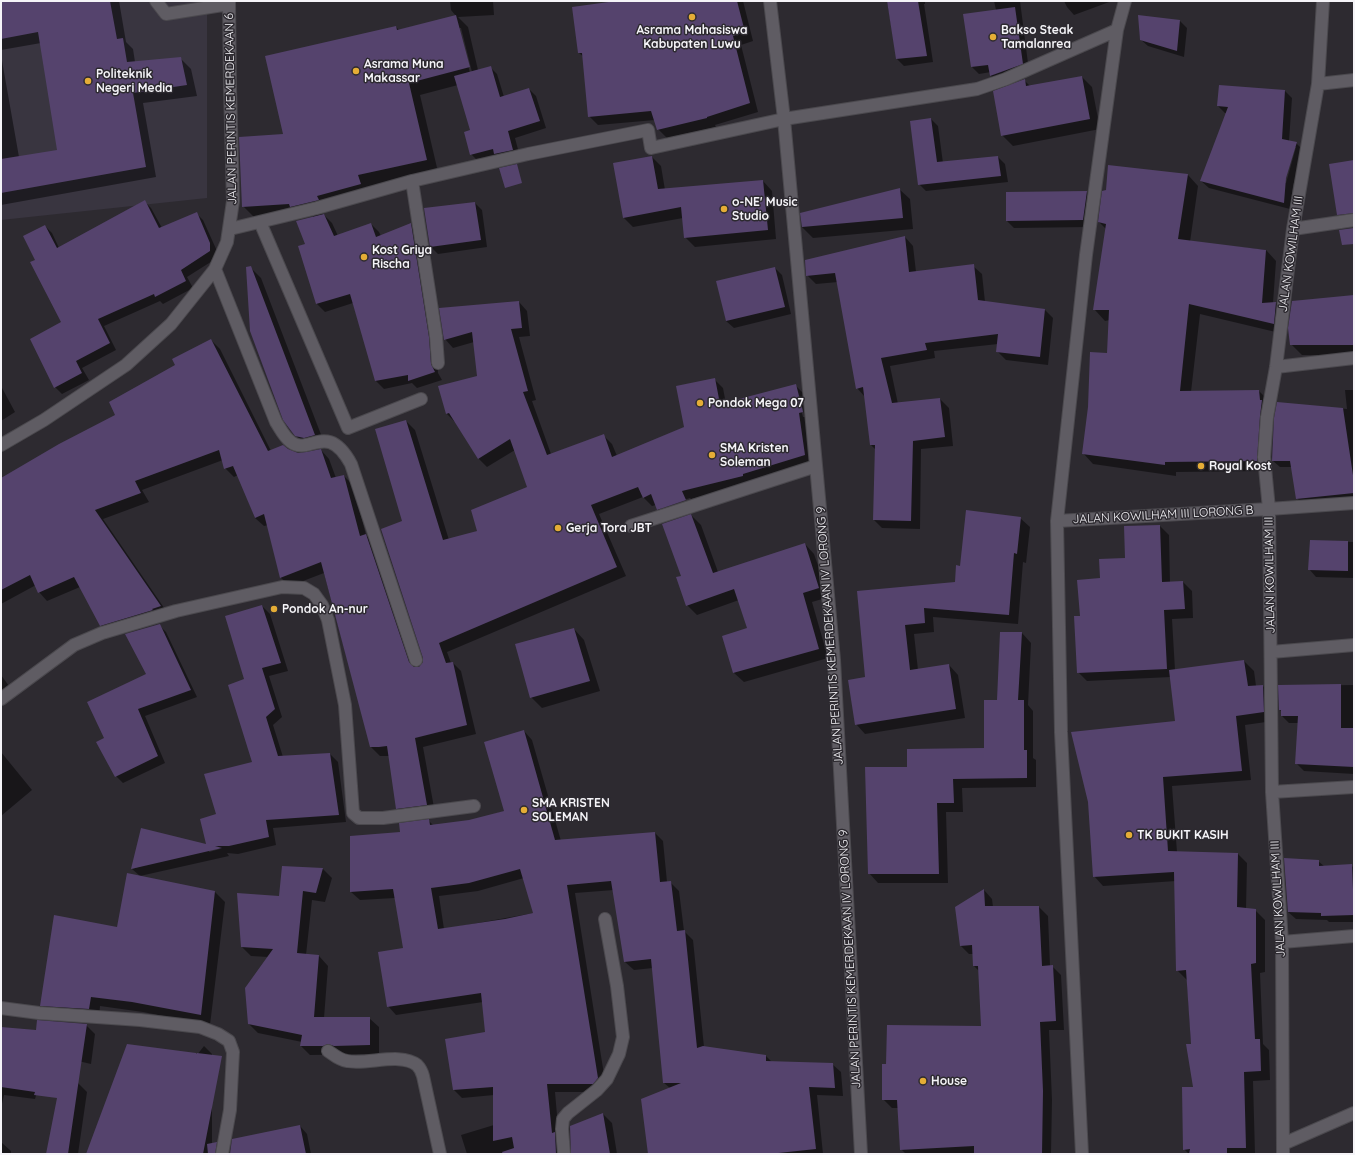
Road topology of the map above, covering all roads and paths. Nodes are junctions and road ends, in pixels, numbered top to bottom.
1 (156, 1) edge
2 (770, 1) edge
3 (1125, 1) edge
4 (1323, 1) edge
5 (229, 2) edge
6 (1117, 30) junction
7 (1354, 80) edge
8 (1318, 84) junction
9 (784, 119) junction
10 (412, 181) junction
11 (1354, 220) edge
12 (260, 222) junction
13 (230, 228) junction
14 (1292, 229) junction
15 (215, 269) junction
16 (1354, 358) edge
17 (438, 363) dead end
18 (1276, 367) junction
19 (421, 399) dead end
20 (1, 446) edge
21 (816, 466) junction
22 (1354, 503) edge
23 (1269, 509) junction
24 (1057, 521) junction
25 (631, 526) dead end
26 (1354, 645) edge
27 (1271, 652) junction
28 (416, 660) dead end
29 (1, 699) edge
30 (1354, 786) edge
31 (1272, 792) junction
32 (474, 806) dead end
33 (605, 919) dead end
34 (1354, 936) edge
35 (1282, 942) junction
36 (1, 1008) edge
37 (328, 1050) dead end
38 (1354, 1113) edge
39 (1283, 1149) edge
40 (222, 1154) edge
41 (440, 1154) edge
42 (564, 1154) edge
43 (861, 1154) edge
44 (1082, 1154) edge

1 - 5 street
2 - 9 street, JALAN PERINTIS KEMERDEKAAN IV LORONG 9
3 - 6 street
4 - 8 street, JALAN KOWILHAM III
5 - 13 street, JALAN PERINTIS KEMERDEKAAN 6
6 - 9 street
6 - 24 street
7 - 8 street
8 - 14 street, JALAN KOWILHAM III
9 - 10 street
9 - 21 street, JALAN PERINTIS KEMERDEKAAN IV LORONG 9
10 - 12 street
10 - 17 street
11 - 14 street
12 - 13 street
12 - 19 street
13 - 15 street, JALAN PERINTIS KEMERDEKAAN 6
14 - 18 street, JALAN KOWILHAM III
15 - 20 street, JALAN PERINTIS KEMERDEKAAN 6
15 - 28 street
16 - 18 street
18 - 23 street, JALAN KOWILHAM III
21 - 25 street
21 - 43 street, JALAN PERINTIS KEMERDEKAAN IV LORONG 9
22 - 23 street, JALAN KOWILHAM III LORONG B
23 - 24 street, JALAN KOWILHAM III LORONG B
23 - 27 street, JALAN KOWILHAM III
24 - 44 street
26 - 27 street
27 - 31 street, JALAN KOWILHAM III
29 - 32 street
30 - 31 street
31 - 35 street, JALAN KOWILHAM III
33 - 42 street
34 - 35 street
35 - 39 street, JALAN KOWILHAM III
36 - 40 street
37 - 41 street
38 - 39 street

